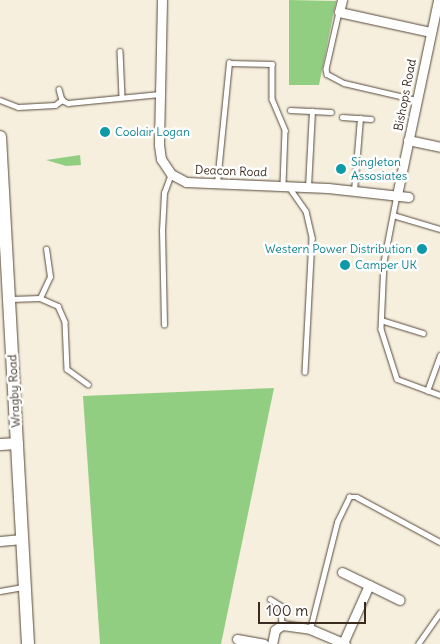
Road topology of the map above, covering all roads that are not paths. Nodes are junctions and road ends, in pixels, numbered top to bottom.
1 (162, 0) edge
2 (342, 0) edge
3 (438, 0) edge
4 (339, 12) junction
5 (430, 32) junction
6 (120, 51) dead end
7 (59, 89) dead end
8 (160, 94) junction
9 (122, 97) junction
10 (0, 100) edge
11 (62, 100) junction
12 (416, 100) junction
13 (290, 110) dead end
14 (312, 111) junction
15 (331, 112) dead end
16 (342, 117) dead end
17 (360, 118) junction
18 (371, 119) dead end
19 (0, 137) edge
20 (408, 140) junction
21 (440, 147) edge
22 (170, 174) junction
23 (218, 183) junction
24 (286, 185) junction
25 (308, 187) junction
26 (354, 191) junction
27 (397, 195) junction
28 (408, 197) dead end
29 (393, 215) junction
30 (440, 229) edge
31 (46, 249) dead end
32 (40, 298) junction
33 (10, 299) junction
34 (381, 320) junction
35 (164, 325) dead end
36 (5, 329) edge
37 (424, 333) dead end
38 (440, 355) edge
39 (306, 372) dead end
40 (88, 384) dead end
41 (428, 391) junction
42 (440, 395) edge
43 (17, 443) junction
44 (0, 444) edge
45 (22, 539) junction
46 (0, 541) edge
47 (440, 542) edge
48 (342, 572) dead end
49 (369, 585) junction
50 (24, 587) junction
51 (0, 591) edge
52 (270, 600) dead end
53 (400, 600) dead end
54 (440, 613) edge
55 (282, 625) junction
56 (310, 629) junction
57 (237, 639) dead end
58 (28, 644) edge
59 (264, 644) edge
60 (272, 644) edge
61 (344, 644) edge
62 (418, 644) edge

1 - 8 street
2 - 4 street
3 - 5 street, Bishops Road
4 - 5 street
4 - 12 lane
5 - 12 street, Bishops Road
6 - 9 lane
7 - 11 lane
8 - 9 lane
8 - 22 street
9 - 11 lane
10 - 11 lane
12 - 20 street, Bishops Road
13 - 14 lane
14 - 15 lane
14 - 25 lane
16 - 17 lane
17 - 18 lane
17 - 26 lane
19 - 33 main road, Wragby Road
20 - 21 street
20 - 27 street, Bishops Road
22 - 23 street, Deacon Road
22 - 35 lane
23 - 24 street, Deacon Road
23 - 24 lane
24 - 25 street, Deacon Road
24 - 39 lane
25 - 26 street, Deacon Road
26 - 27 street, Deacon Road
27 - 28 street, Deacon Road
27 - 29 lane
29 - 30 lane
29 - 34 lane
31 - 32 lane
32 - 33 lane
32 - 40 lane
33 - 36 main road, Wragby Road
34 - 37 lane
34 - 41 lane
36 - 43 main road, Wragby Road
38 - 41 lane
41 - 42 lane
43 - 44 main road
43 - 45 main road, Wragby Road
45 - 46 street
45 - 50 main road, Wragby Road
47 - 56 lane
48 - 49 street
49 - 53 street
49 - 61 street
50 - 51 lane
50 - 58 main road, Wragby Road
52 - 55 lane
54 - 62 lane
55 - 56 street
55 - 60 street
56 - 61 street
57 - 59 street

